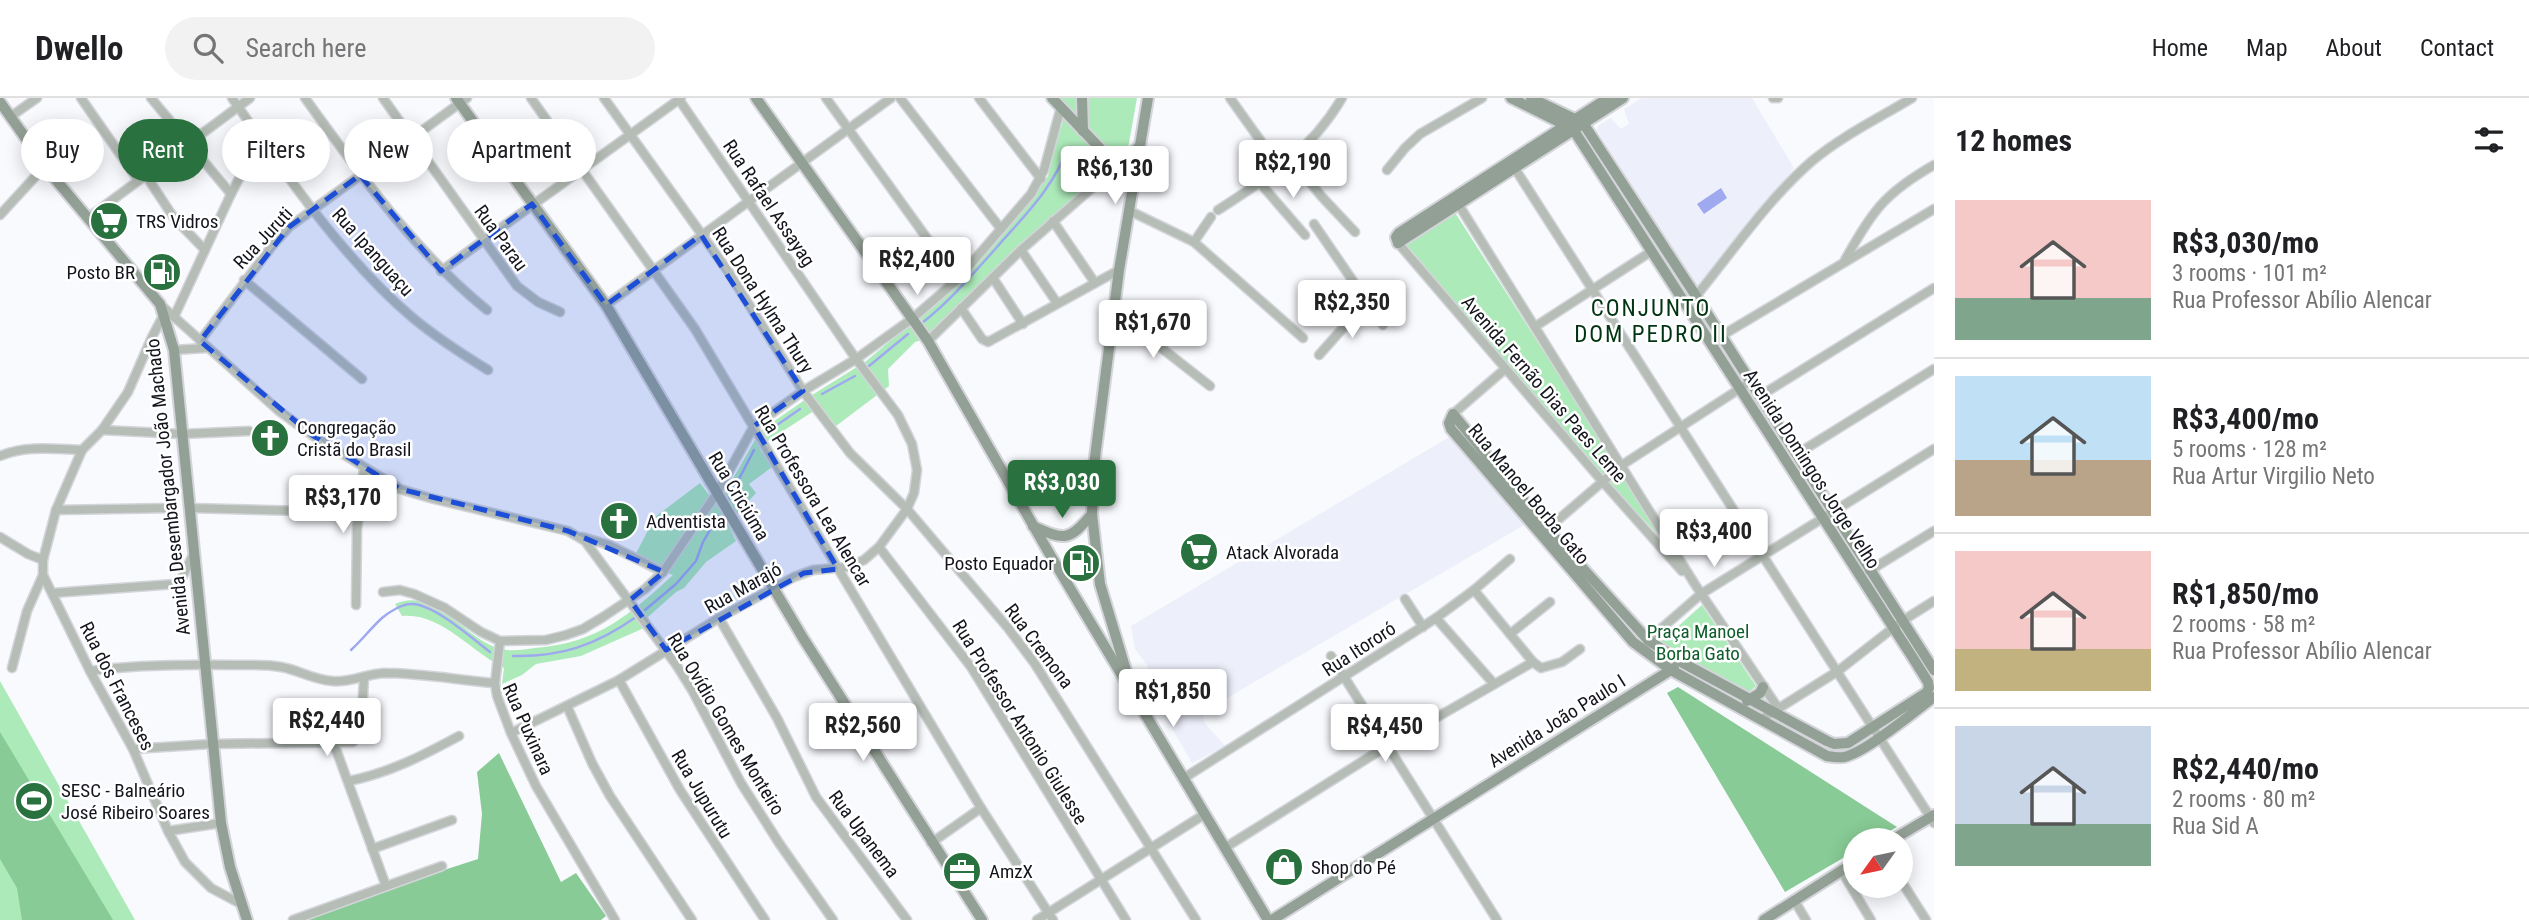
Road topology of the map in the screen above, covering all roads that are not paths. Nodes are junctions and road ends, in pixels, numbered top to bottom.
1 (37, 98) edge
2 (81, 98) edge
3 (150, 98) edge
4 (232, 98) edge
5 (250, 98) edge
6 (305, 98) edge
7 (383, 98) edge
8 (531, 98) edge
9 (604, 98) edge
10 (679, 98) edge
11 (756, 98) edge
12 (826, 98) edge
13 (891, 98) edge
14 (900, 98) edge
15 (979, 98) edge
16 (1052, 98) edge
17 (1082, 98) edge
18 (1148, 98) edge
19 (1230, 98) edge
20 (1342, 98) edge
21 (1482, 98) edge
22 (1511, 98) edge
23 (1531, 98) edge
24 (1608, 98) edge
25 (1623, 98) edge
26 (1773, 98) edge
27 (1778, 98) edge
28 (1912, 98) edge
29 (461, 100) edge
30 (0, 102) edge
31 (239, 107) junction
32 (1060, 107) junction
33 (10, 117) junction
34 (167, 119) edge
35 (247, 119) edge
36 (398, 119) edge
37 (546, 119) edge
38 (433, 121) edge
39 (1574, 124) junction
40 (849, 129) junction
41 (208, 130) edge
42 (1083, 131) junction
43 (21, 132) edge
44 (630, 135) junction
45 (118, 146) edge
46 (1140, 146) junction
47 (344, 153) edge
48 (596, 160) edge
49 (1292, 160) junction
50 (802, 162) junction
51 (1513, 164) junction
52 (1934, 165) edge
53 (1117, 166) junction
54 (208, 168) edge
55 (1280, 168) junction
56 (433, 169) edge
57 (1387, 170) dead end
58 (1041, 179) junction
59 (30, 182) edge
60 (58, 182) edge
61 (135, 182) edge
62 (146, 182) edge
63 (237, 182) edge
64 (292, 182) edge
65 (350, 182) edge
66 (366, 182) edge
67 (565, 182) edge
68 (591, 182) edge
69 (1260, 183) junction
70 (231, 194) junction
71 (1457, 201) junction
72 (749, 202) junction
73 (533, 204) junction
74 (312, 209) junction
75 (1934, 209) edge
76 (1218, 210) dead end
77 (1130, 211) junction
78 (0, 215) edge
79 (1211, 217) dead end
80 (88, 218) junction
81 (1053, 221) junction
82 (1314, 224) dead end
83 (1001, 229) junction
84 (1356, 232) dead end
85 (701, 235) junction
86 (1305, 235) dead end
87 (482, 239) junction
88 (1194, 242) junction
89 (1398, 243) joint
90 (205, 250) junction
91 (1021, 250) junction
92 (1652, 251) junction
93 (1844, 262) junction
94 (654, 269) junction
95 (1119, 270) junction
96 (441, 271) junction
97 (993, 278) junction
98 (244, 280) junction
99 (957, 280) junction
100 (1095, 283) junction
101 (1934, 288) edge
102 (1593, 289) junction
103 (1696, 296) junction
104 (1058, 303) junction
105 (606, 304) junction
106 (1369, 307) junction
107 (961, 308) junction
108 (487, 310) dead end
109 (1114, 311) junction
110 (560, 312) dead end
111 (169, 317) junction
112 (913, 318) junction
113 (1023, 324) junction
114 (1383, 325) dead end
115 (1536, 326) junction
116 (156, 332) junction
117 (170, 333) junction
118 (1721, 336) junction
119 (1303, 338) dead end
120 (929, 341) junction
121 (1711, 342) junction
122 (203, 345) junction
123 (174, 350) junction
124 (1319, 355) dead end
125 (856, 359) junction
126 (1505, 369) junction
127 (1934, 369) edge
128 (488, 370) dead end
129 (362, 379) dead end
130 (1751, 381) junction
131 (1210, 386) dead end
132 (1740, 388) junction
133 (803, 390) junction
134 (1760, 396) junction
135 (1452, 414) joint
136 (754, 426) junction
137 (1681, 427) junction
138 (102, 430) junction
139 (249, 431) dead end
140 (182, 434) junction
141 (1934, 449) edge
142 (82, 450) junction
143 (1797, 454) junction
144 (0, 456) edge
145 (1622, 465) junction
146 (365, 468) junction
147 (1602, 481) junction
148 (717, 494) junction
149 (173, 508) dead end
150 (189, 508) junction
151 (907, 509) junction
152 (56, 510) junction
153 (303, 511) dead end
154 (1833, 512) junction
155 (1092, 514) junction
156 (1822, 518) junction
157 (1032, 525) junction
158 (1934, 531) edge
159 (1544, 532) junction
160 (1076, 533) junction
161 (577, 535) junction
162 (0, 537) edge
163 (1056, 537) junction
164 (879, 547) junction
165 (1049, 553) junction
166 (1762, 554) junction
167 (194, 555) junction
168 (1095, 557) junction
169 (1510, 559) dead end
170 (43, 560) junction
171 (838, 569) junction
172 (1869, 571) junction
173 (663, 572) junction
174 (43, 575) junction
175 (773, 588) junction
176 (1474, 590) junction
177 (1699, 590) junction
178 (383, 592) dead end
179 (53, 593) junction
180 (1405, 599) dead end
181 (630, 600) junction
182 (1934, 601) edge
183 (1550, 602) dead end
184 (356, 605) dead end
185 (719, 618) junction
186 (1436, 618) junction
187 (1110, 623) junction
188 (1898, 625) junction
189 (1423, 627) junction
190 (1093, 628) junction
191 (1510, 634) junction
192 (1648, 640) junction
193 (500, 641) junction
194 (1580, 649) dead end
195 (666, 650) junction
196 (1645, 652) junction
197 (1331, 656) dead end
198 (1533, 662) junction
199 (1683, 663) junction
200 (206, 664) junction
201 (12, 668) dead end
202 (1671, 670) junction
203 (1934, 670) edge
204 (90, 671) junction
205 (1838, 671) junction
206 (1345, 677) junction
207 (364, 678) junction
208 (619, 680) junction
209 (495, 683) junction
210 (1494, 684) junction
211 (1763, 687) junction
212 (1931, 693) edge
213 (1135, 696) junction
214 (1751, 699) junction
215 (567, 706) junction
216 (1735, 706) junction
217 (1775, 710) junction
218 (1760, 720) junction
219 (1877, 732) junction
220 (511, 733) junction
221 (459, 736) dead end
222 (211, 744) junction
223 (334, 744) junction
224 (1387, 746) junction
225 (133, 749) junction
226 (1184, 778) junction
227 (349, 781) junction
228 (981, 808) junction
229 (1205, 814) junction
230 (1434, 818) junction
231 (1933, 818) edge
232 (452, 820) dead end
233 (221, 823) junction
234 (1913, 829) edge
235 (168, 831) junction
236 (931, 844) junction
237 (1226, 847) junction
238 (1151, 848) junction
239 (372, 849) junction
240 (442, 866) dead end
241 (1841, 870) joint
242 (1100, 878) junction
243 (386, 887) junction
244 (1912, 898) edge
245 (1794, 900) junction
246 (241, 904) junction
247 (1051, 916) edge
248 (613, 919) edge
249 (247, 920) edge
250 (293, 920) edge
251 (692, 920) edge
252 (765, 920) edge
253 (833, 920) edge
254 (907, 920) edge
255 (982, 920) edge
256 (1037, 920) edge
257 (1126, 920) edge
258 (1196, 920) edge
259 (1270, 920) edge
260 (1497, 920) edge
261 (1764, 920) edge
262 (1806, 920) edge
263 (1871, 920) edge
264 (1926, 920) edge

1 - 33 street
2 - 45 street
3 - 34 street
4 - 31 street, Rua Ipanguaçu
5 - 31 street
6 - 47 street
7 - 36 street, Rua Parau
8 - 37 street, Rua Professora Lea Alencar
9 - 44 street, Rua Dona Hylma Thury
10 - 44 street
10 - 72 street, Rua Rafael Assayag
11 - 50 street
12 - 40 street
13 - 40 street
14 - 83 street
15 - 58 street
16 - 32 street
17 - 42 street
18 - 46 street
19 - 55 street
20 - 49 street
21 - 57 street
22 - 39 street
23 - 39 street
24 - 39 street
25 - 39 street
26 - 27 street
28 - 103 street
29 - 38 street, Rua Juruti
29 - 73 street, Rua Criciúma
30 - 33 street, Avenida Desembargador João Machado
31 - 35 street, Rua Ipanguaçu
31 - 41 street
32 - 42 street
32 - 58 street
33 - 43 street, Avenida Desembargador João Machado
39 - 51 street
39 - 92 street, Avenida Domingos Jorge Velho
39 - 103 street, Avenida Domingos Jorge Velho
40 - 50 street
40 - 99 street
42 - 53 street
44 - 48 street
44 - 85 street, Rua Dona Hylma Thury
46 - 53 street
46 - 77 street
49 - 55 street
49 - 84 street
50 - 72 street
50 - 112 street
51 - 71 street
51 - 102 street
52 - 93 street
53 - 81 street
54 - 70 street
55 - 69 street
56 - 87 street, Rua Parau
58 - 83 street
59 - 78 street
60 - 80 street, Avenida Desembargador João Machado
61 - 80 street
62 - 90 street
63 - 70 street
64 - 74 street, Rua Ipanguaçu
65 - 74 street, Rua Juruti
66 - 96 street
67 - 73 street
68 - 94 street, Rua Professora Lea Alencar
69 - 76 street
69 - 86 street
70 - 90 street
71 - 89 street
71 - 115 street, Avenida Fernão Dias Paes Leme
72 - 85 street
72 - 125 street, Rua Rafael Assayag
73 - 87 street
73 - 105 street, Rua Criciúma
74 - 98 street, Rua Juruti
74 - 128 street, Rua Ipanguaçu
75 - 93 street
77 - 88 street
77 - 95 street
79 - 88 street
80 - 111 street, Avenida Desembargador João Machado
81 - 91 street
81 - 100 street
82 - 106 street
83 - 99 street
85 - 94 street
85 - 133 street, Rua Dona Hylma Thury
87 - 96 street
87 - 110 street, Rua Parau
88 - 119 street
89 - 126 street, Avenida Fernão Dias Paes Leme
90 - 111 street
91 - 97 street
91 - 104 street
92 - 102 street
92 - 121 street, Avenida Domingos Jorge Velho
93 - 118 street
94 - 105 street
94 - 136 street, Rua Professora Lea Alencar
95 - 100 street
95 - 109 street
96 - 108 street
97 - 107 street
97 - 113 street
98 - 122 street, Rua Juruti
98 - 129 street
99 - 112 street
100 - 104 street
101 - 134 street
102 - 115 street
102 - 137 street
103 - 118 street, Avenida Domingos Jorge Velho
104 - 113 street
105 - 148 street, Rua Criciúma
106 - 114 street
106 - 124 street
107 - 113 street
107 - 120 street
109 - 131 street
109 - 155 street
111 - 116 street
111 - 117 street, Avenida Desembargador João Machado
111 - 122 street
112 - 120 street
112 - 125 street
115 - 145 street, Avenida Fernão Dias Paes Leme
116 - 117 street
116 - 138 street
117 - 123 street, Avenida Desembargador João Machado
118 - 121 street
118 - 130 street, Avenida Domingos Jorge Velho
120 - 157 street
121 - 132 street, Avenida Domingos Jorge Velho
122 - 123 street
122 - 146 street
123 - 140 street, Avenida Desembargador João Machado
125 - 133 street
125 - 151 street, Rua Rafael Assayag
126 - 135 street
126 - 147 street, Avenida Fernão Dias Paes Leme
127 - 143 street
130 - 132 street
130 - 134 street, Avenida Domingos Jorge Velho
132 - 137 street
132 - 156 street, Avenida Domingos Jorge Velho
133 - 136 street
133 - 151 street, Rua Dona Hylma Thury
134 - 143 street, Avenida Domingos Jorge Velho
135 - 159 street, Rua Manoel Borba Gato
136 - 148 street
136 - 171 street, Rua Professora Lea Alencar
137 - 145 street
137 - 166 street
138 - 140 street
138 - 142 street
139 - 140 street
140 - 150 street, Avenida Desembargador João Machado
141 - 154 street
142 - 144 street
142 - 152 street
143 - 154 street, Avenida Domingos Jorge Velho
145 - 147 street
145 - 177 street, Avenida Fernão Dias Paes Leme
146 - 161 street
146 - 184 street
147 - 159 street
147 - 177 street, Avenida Fernão Dias Paes Leme
148 - 173 street
148 - 175 street, Rua Criciúma
149 - 152 street
150 - 153 street
150 - 167 street, Avenida Desembargador João Machado
151 - 164 street, Rua Marajó
151 - 238 street, Rua Cremona
152 - 170 street
154 - 156 street
154 - 172 street, Avenida Domingos Jorge Velho
155 - 160 street
155 - 168 street
156 - 166 street
156 - 188 street, Avenida Domingos Jorge Velho
157 - 163 street
157 - 165 street
158 - 172 street
159 - 192 street, Rua Manoel Borba Gato
159 - 196 street, Rua Manoel Borba Gato
160 - 163 street
160 - 168 street
161 - 173 street
161 - 181 street, Rua Ovídio Gomes Monteiro
162 - 170 street
163 - 165 street
164 - 171 street, Rua Marajó
164 - 242 street, Rua Professor Antonio Giulesse
165 - 190 street
166 - 177 street
166 - 205 street
167 - 179 street
167 - 200 street, Avenida Desembargador João Machado
168 - 187 street
169 - 176 street, Rua Itororó
170 - 174 street
171 - 175 street, Rua Marajó
171 - 228 street, Rua Professora Lea Alencar
172 - 188 street, Avenida Domingos Jorge Velho
173 - 181 street
174 - 179 street, Rua dos Franceses
174 - 201 street
175 - 185 street, Rua Marajó
175 - 236 street, Rua Criciúma
176 - 186 street, Rua Itororó
176 - 191 street
177 - 192 street
177 - 211 street, Avenida Fernão Dias Paes Leme
178 - 193 street
179 - 204 street, Rua dos Franceses
180 - 189 street
181 - 193 street
181 - 195 street, Rua Ovídio Gomes Monteiro
182 - 188 street
183 - 191 street
185 - 195 street, Rua Marajó
185 - 254 street, Rua Upanema
186 - 189 street, Rua Itororó
186 - 210 street
187 - 190 street
187 - 213 street
188 - 203 street, Avenida Domingos Jorge Velho
188 - 205 street
188 - 212 street, Avenida Domingos Jorge Velho
189 - 206 street, Rua Itororó
190 - 213 street
191 - 198 street
192 - 196 street
192 - 199 street, Rua Manoel Borba Gato
193 - 209 street
194 - 198 street
195 - 208 street, Rua Marajó
195 - 253 street, Rua Ovídio Gomes Monteiro
196 - 202 street, Rua Manoel Borba Gato
197 - 206 street
198 - 210 street
199 - 202 street, Avenida João Paulo I
199 - 214 street, Rua Manoel Borba Gato
200 - 204 street, Rua Puxinara
200 - 207 street, Rua Puxinara
200 - 222 street, Avenida Desembargador João Machado
202 - 216 street, Rua Manoel Borba Gato
202 - 230 street, Avenida João Paulo I
204 - 225 street, Rua dos Franceses
205 - 217 street
205 - 219 street
206 - 224 street
206 - 226 street, Rua Itororó
207 - 209 street, Rua Puxinara
207 - 223 street
208 - 215 street, Rua Marajó
208 - 252 street, Rua Jupurutu
209 - 220 street, Rua Puxinara
210 - 224 street
211 - 214 street
211 - 217 street, Avenida Fernão Dias Paes Leme
212 - 219 street, Rua Manoel Borba Gato
213 - 226 street
214 - 216 street
214 - 217 street, Rua Manoel Borba Gato
215 - 220 street, Rua Marajó
215 - 251 street
216 - 218 street, Rua Manoel Borba Gato
217 - 218 street
217 - 219 street, Rua Manoel Borba Gato
218 - 219 street, Rua Manoel Borba Gato
219 - 231 street
220 - 248 street, Rua Puxinara
221 - 227 street
222 - 223 street
222 - 225 street
222 - 233 street, Avenida Desembargador João Machado
223 - 227 street
224 - 230 street
224 - 237 street
225 - 235 street, Rua dos Franceses
226 - 229 street
227 - 239 street
228 - 236 street
228 - 247 street, Rua Professora Lea Alencar
229 - 237 street
229 - 238 street
230 - 259 street, Avenida João Paulo I
230 - 260 street
231 - 234 street
232 - 239 street
233 - 235 street
233 - 246 street, Avenida Desembargador João Machado
235 - 246 street, Rua dos Franceses
236 - 255 street, Rua Criciúma
237 - 259 street
238 - 242 street
238 - 258 street, Rua Cremona
239 - 243 street
240 - 243 street
241 - 245 street
241 - 263 street
242 - 247 street
242 - 257 street, Rua Professor Antonio Giulesse
243 - 250 street
244 - 264 street
245 - 261 street
245 - 262 street
246 - 249 street, Avenida Desembargador João Machado
247 - 256 street

